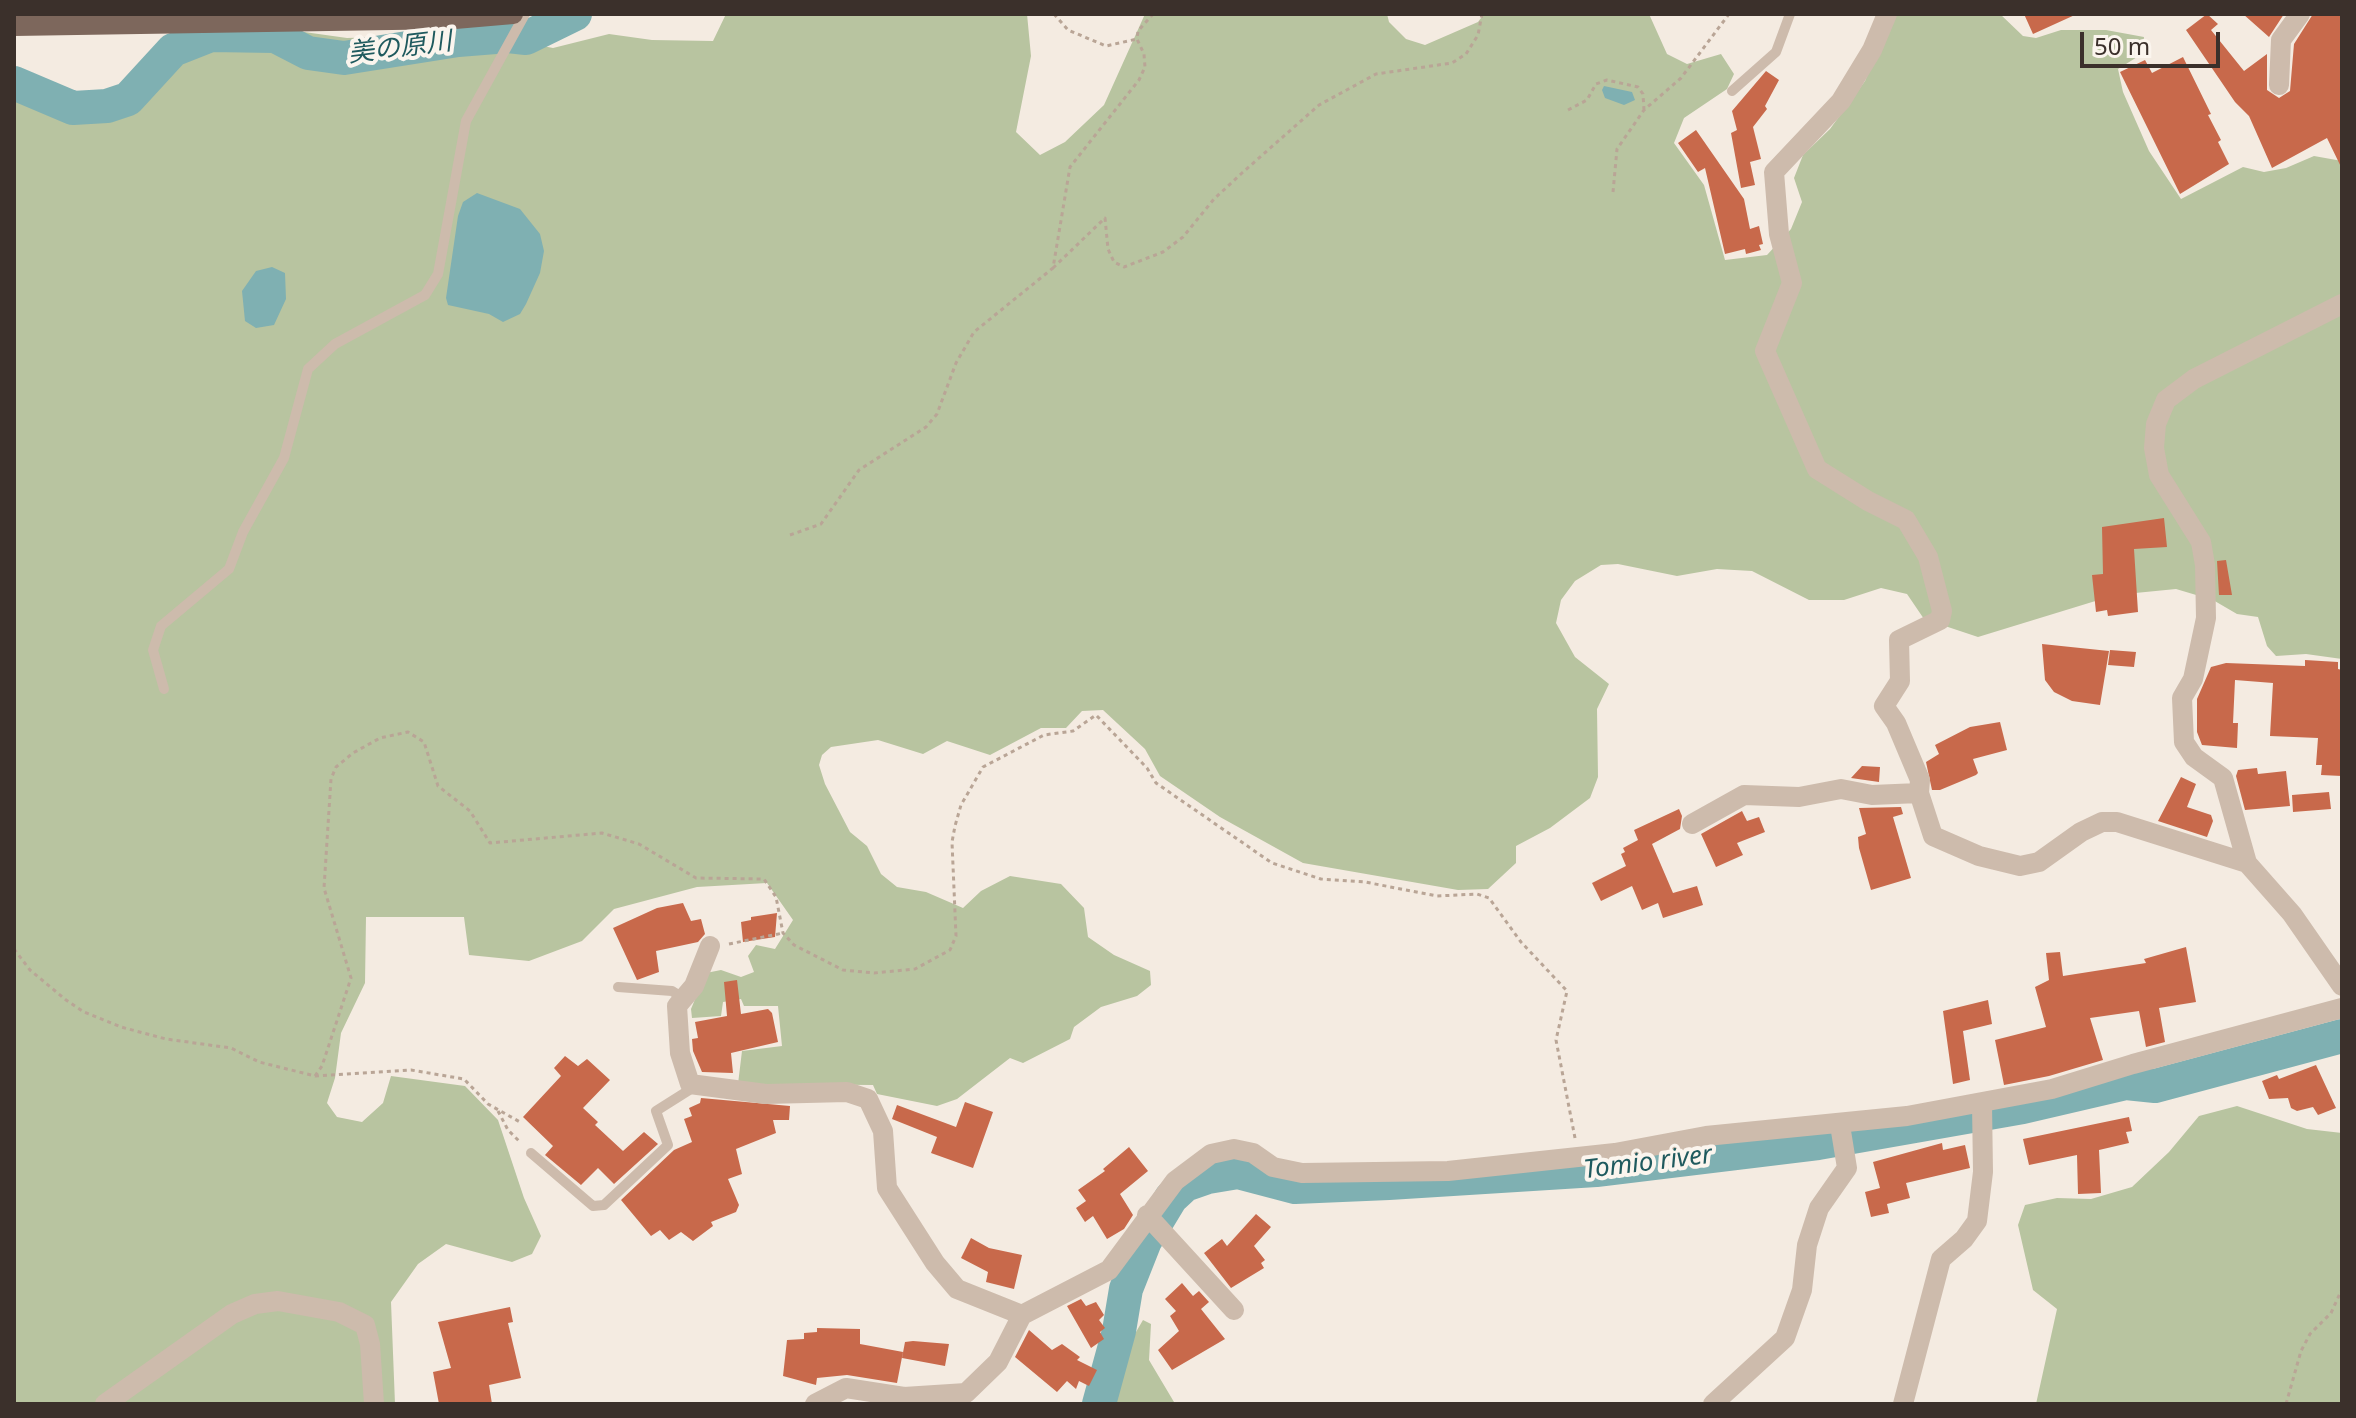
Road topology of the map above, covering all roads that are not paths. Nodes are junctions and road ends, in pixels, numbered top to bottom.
1 (513, 14) edge
2 (525, 14) edge
3 (1790, 14) edge
4 (1887, 14) edge
5 (2300, 14) edge
6 (14, 26) edge
7 (2279, 85) dead end
8 (1732, 91) dead end
9 (2342, 304) edge
10 (164, 689) dead end
11 (1919, 793) junction
12 (1692, 824) dead end
13 (2247, 863) junction
14 (710, 946) road end
15 (2342, 986) edge
16 (618, 987) dead end
17 (683, 998) junction
18 (2342, 1008) edge
19 (697, 1085) junction
20 (1982, 1104) junction
21 (1841, 1136) junction
22 (531, 1153) road end
23 (1147, 1215) junction
24 (1234, 1310) dead end
25 (1022, 1315) junction
26 (105, 1404) edge
27 (374, 1404) edge
28 (815, 1404) edge
29 (1713, 1404) edge
30 (1903, 1404) edge

1 - 6 main road
2 - 10 lane
3 - 8 lane
4 - 11 street
5 - 7 street
9 - 13 street
11 - 12 street
11 - 13 street
13 - 15 street
14 - 17 street
16 - 17 lane
17 - 19 street
18 - 20 street
19 - 22 lane
19 - 25 street
20 - 21 street
20 - 30 street
21 - 23 street
21 - 29 street
23 - 24 street
23 - 25 street
25 - 28 street
26 - 27 street

